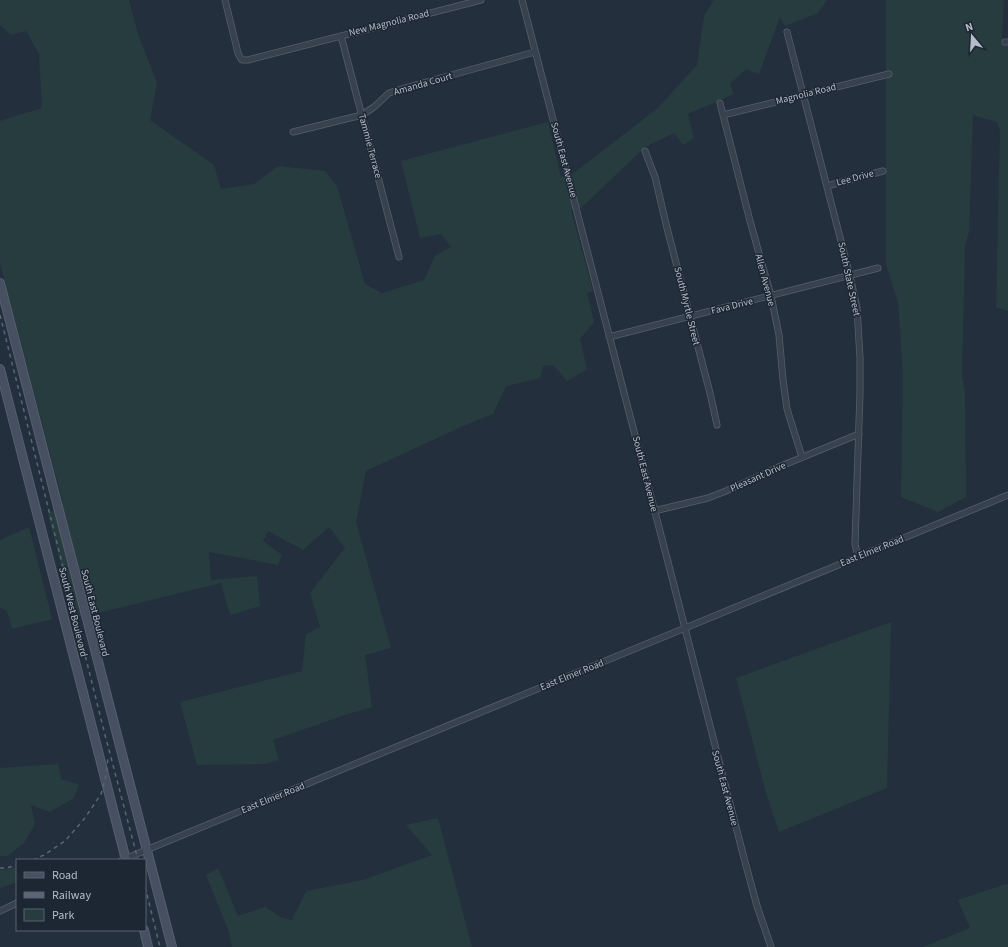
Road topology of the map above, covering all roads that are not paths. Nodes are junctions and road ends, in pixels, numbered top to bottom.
1 (225, 0) edge
2 (481, 0) edge
3 (522, 0) edge
4 (787, 32) dead end
5 (341, 36) junction
6 (535, 52) junction
7 (889, 74) dead end
8 (803, 95) junction
9 (720, 103) dead end
10 (362, 115) junction
11 (723, 116) junction
12 (293, 132) dead end
13 (645, 152) dead end
14 (883, 171) dead end
15 (827, 186) junction
16 (399, 257) dead end
17 (878, 268) dead end
18 (850, 276) junction
19 (0, 283) edge
20 (771, 296) junction
21 (690, 316) junction
22 (609, 337) junction
23 (0, 369) edge
24 (717, 425) dead end
25 (858, 434) junction
26 (802, 457) junction
27 (1008, 495) edge
28 (654, 511) junction
29 (858, 557) junction
30 (684, 629) junction
31 (146, 850) junction
32 (124, 859) edge
33 (126, 859) edge
34 (16, 903) edge
35 (0, 910) edge
36 (144, 931) edge
37 (148, 947) edge
38 (172, 947) edge
39 (771, 947) edge

1 - 5 street, New Magnolia Road
2 - 5 street, New Magnolia Road
3 - 6 street, South East Avenue
4 - 8 street, South State Street
5 - 10 street, Tammie Terrace
6 - 10 street, Amanda Court
6 - 22 street, South East Avenue
7 - 8 street, Magnolia Road
8 - 11 street, Magnolia Road
8 - 15 street, South State Street
9 - 11 street, Allen Avenue
10 - 12 street, Amanda Court
10 - 16 street, Tammie Terrace
11 - 20 street, Allen Avenue
13 - 21 street, South Myrtle Street
14 - 15 street, Lee Drive
15 - 18 street, South State Street
17 - 18 street, Fava Drive
18 - 20 street, Fava Drive
18 - 25 street, South State Street
19 - 31 main road, South East Boulevard
20 - 21 street, Fava Drive
20 - 26 street, Allen Avenue
21 - 22 street, Fava Drive
21 - 24 street, South Myrtle Street
22 - 28 street, South East Avenue
23 - 32 main road, South West Boulevard
25 - 26 street, Pleasant Drive
25 - 29 street, South State Street
26 - 28 street, Pleasant Drive
27 - 29 street, East Elmer Road
28 - 30 street, South East Avenue
29 - 30 street, East Elmer Road
30 - 31 street, East Elmer Road
30 - 39 street, South East Avenue
31 - 33 street, East Elmer Road
31 - 38 main road, South East Boulevard
34 - 35 street
36 - 37 main road

